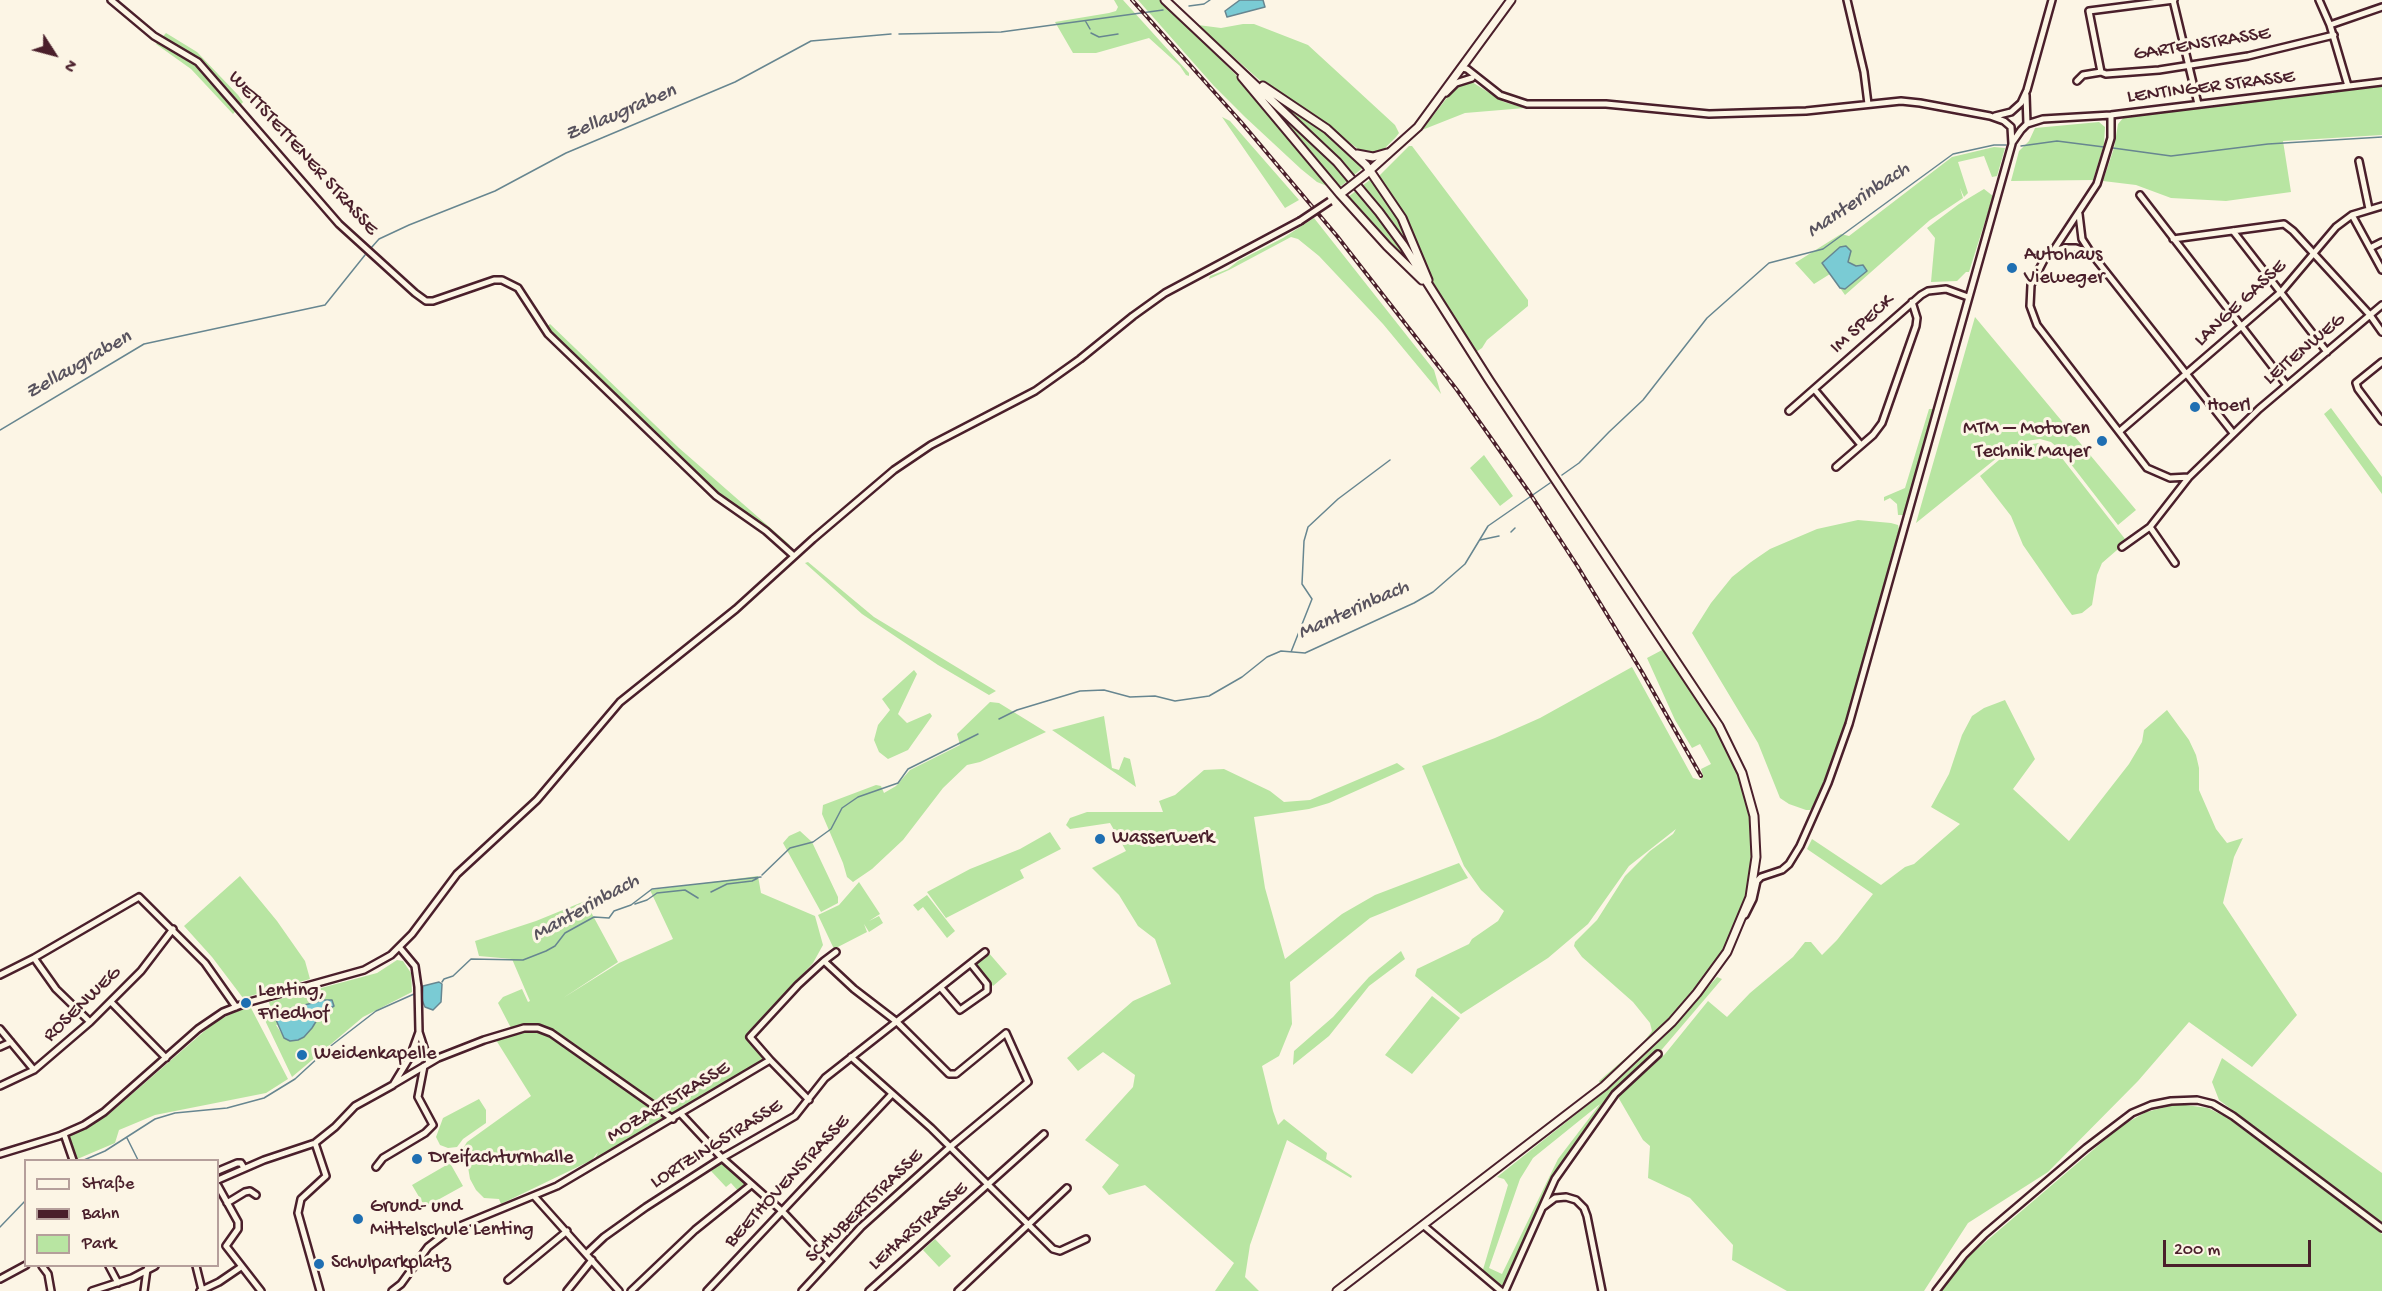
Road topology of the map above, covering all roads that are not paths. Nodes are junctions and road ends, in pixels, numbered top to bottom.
1 (111, 0) edge
2 (1165, 0) edge
3 (1511, 0) edge
4 (1847, 0) edge
5 (2052, 0) edge
6 (2173, 0) edge
7 (2319, 0) edge
8 (2382, 7) edge
9 (2330, 25) junction
10 (2334, 35) junction
11 (1213, 45) junction
12 (1469, 58) junction
13 (1233, 64) junction
14 (2190, 66) junction
15 (1462, 68) junction
16 (2101, 72) junction
17 (1472, 75) junction
18 (2077, 81) dead end
19 (2382, 82) edge
20 (2348, 86) junction
21 (2027, 90) junction
22 (1441, 98) junction
23 (1868, 104) junction
24 (2198, 104) junction
25 (2013, 111) junction
26 (2026, 113) junction
27 (2111, 115) junction
28 (1990, 116) junction
29 (2043, 119) junction
30 (2027, 124) junction
31 (2010, 125) junction
32 (2020, 130) junction
33 (2012, 144) junction
34 (1395, 149) junction
35 (1356, 154) junction
36 (2359, 161) dead end
37 (1368, 172) junction
38 (1342, 193) junction
39 (2140, 195) dead end
40 (2382, 206) edge
41 (2369, 209) junction
42 (2079, 214) junction
43 (2352, 215) junction
44 (2233, 231) junction
45 (2173, 240) junction
46 (2382, 242) edge
47 (2370, 248) junction
48 (2053, 251) junction
49 (2091, 253) junction
50 (2313, 254) junction
51 (2382, 270) edge
52 (1431, 288) junction
53 (2281, 292) junction
54 (1435, 295) junction
55 (1968, 297) junction
56 (1912, 302) junction
57 (2382, 305) edge
58 (2370, 315) junction
59 (2241, 326) junction
60 (2382, 332) edge
61 (2326, 352) junction
62 (2382, 362) edge
63 (2186, 373) junction
64 (2286, 384) junction
65 (1814, 389) junction
66 (1789, 411) dead end
67 (2382, 421) edge
68 (2120, 431) junction
69 (2233, 433) junction
70 (1861, 445) junction
71 (1836, 467) dead end
72 (2189, 477) junction
73 (2150, 527) junction
74 (2122, 547) dead end
75 (794, 556) junction
76 (2175, 563) dead end
77 (1742, 919) junction
78 (173, 929) junction
79 (400, 948) junction
80 (985, 951) dead end
81 (836, 952) dead end
82 (34, 958) junction
83 (824, 961) junction
84 (971, 964) junction
85 (0, 975) edge
86 (941, 988) junction
87 (111, 1002) junction
88 (236, 1007) junction
89 (90, 1022) junction
90 (897, 1022) junction
91 (0, 1029) edge
92 (419, 1032) junction
93 (11, 1042) junction
94 (0, 1047) edge
95 (1658, 1054) dead end
96 (851, 1057) junction
97 (166, 1058) junction
98 (770, 1060) junction
99 (426, 1065) junction
100 (34, 1070) junction
101 (393, 1085) junction
102 (0, 1086) edge
103 (891, 1094) junction
104 (808, 1100) junction
105 (681, 1114) junction
106 (673, 1119) junction
107 (64, 1134) junction
108 (1044, 1134) dead end
109 (315, 1143) junction
110 (950, 1147) junction
111 (0, 1154) edge
112 (722, 1158) junction
113 (72, 1159) edge
114 (376, 1167) dead end
115 (244, 1168) junction
116 (219, 1171) edge
117 (219, 1180) edge
118 (751, 1185) junction
119 (989, 1185) junction
120 (219, 1188) edge
121 (1067, 1188) dead end
122 (256, 1195) dead end
123 (534, 1196) junction
124 (227, 1203) junction
125 (1541, 1209) junction
126 (783, 1212) junction
127 (1423, 1225) junction
128 (1028, 1226) junction
129 (2382, 1228) edge
130 (567, 1231) junction
131 (1086, 1239) dead end
132 (226, 1246) junction
133 (219, 1248) edge
134 (586, 1254) junction
135 (591, 1260) junction
136 (829, 1261) junction
137 (24, 1266) edge
138 (46, 1267) edge
139 (109, 1267) edge
140 (152, 1267) edge
141 (196, 1267) edge
142 (241, 1267) junction
143 (147, 1269) junction
144 (0, 1279) edge
145 (508, 1280) dead end
146 (117, 1283) junction
147 (51, 1291) edge
148 (92, 1291) edge
149 (144, 1291) edge
150 (201, 1291) edge
151 (261, 1291) edge
152 (320, 1291) edge
153 (392, 1291) edge
154 (567, 1291) edge
155 (619, 1291) edge
156 (631, 1291) edge
157 (707, 1291) edge
158 (802, 1291) edge
159 (869, 1291) edge
160 (958, 1291) edge
161 (1337, 1291) edge
162 (1503, 1291) edge
163 (1602, 1291) edge
164 (1936, 1291) edge

1 - 75 street, WETTSTETTENER STRASSE
2 - 11 main road
3 - 12 main road
4 - 23 street
5 - 21 street
6 - 14 street
6 - 16 street
7 - 9 street
8 - 9 street
9 - 10 street
10 - 14 street, GARTENSTRASSE
10 - 20 street
11 - 13 main road
11 - 38 main road
12 - 15 main road
12 - 17 street
13 - 35 main road
13 - 52 main road
14 - 16 street, GARTENSTRASSE
14 - 24 street
15 - 17 street
15 - 22 main road
16 - 18 street, GARTENSTRASSE
17 - 22 street
17 - 23 street
19 - 20 street, LENTINGER STRASSE
20 - 24 street, LENTINGER STRASSE
21 - 25 street
21 - 26 street
22 - 34 main road
23 - 28 street
24 - 27 street, LENTINGER STRASSE
25 - 26 street
25 - 28 street
25 - 31 street
26 - 29 street, LENTINGER STRASSE
26 - 30 street
27 - 29 street, LENTINGER STRASSE
27 - 42 street
28 - 31 street
29 - 30 street, LENTINGER STRASSE
30 - 32 street
31 - 32 street
31 - 33 street
32 - 33 street
33 - 55 street
34 - 35 main road
34 - 37 main road
35 - 37 main road
36 - 41 street
37 - 38 main road, bridge
37 - 52 main road
38 - 54 main road
38 - 75 street, bridge
39 - 45 street
40 - 41 street, LANGE GASSE
41 - 43 street, LANGE GASSE
42 - 48 street
42 - 49 street
43 - 47 street
43 - 50 street, LANGE GASSE
44 - 45 street
44 - 50 street
44 - 53 street
45 - 59 street
46 - 47 street
47 - 51 street
48 - 49 street
48 - 68 street
49 - 63 street
50 - 53 street, LANGE GASSE
50 - 58 street
52 - 54 main road
53 - 59 street, LANGE GASSE
53 - 61 street
54 - 77 main road
55 - 56 street, IM SPECK
55 - 77 street
56 - 65 street, IM SPECK
56 - 70 street
57 - 58 street, LEITENWEG
58 - 60 street
58 - 61 street, LEITENWEG
59 - 63 street, LANGE GASSE
59 - 64 street
61 - 64 street, LEITENWEG
62 - 67 street
63 - 68 street, LANGE GASSE
63 - 69 street
64 - 69 street, LEITENWEG
65 - 66 street, IM SPECK
65 - 70 street
68 - 72 street
69 - 72 street, LEITENWEG
70 - 71 street
72 - 73 street, LEITENWEG
73 - 74 street, LEITENWEG
73 - 76 street
75 - 79 street
77 - 127 main road
78 - 82 street
78 - 87 street, ROSENWEG
78 - 88 street
79 - 88 street
79 - 92 street
80 - 84 street, LORTZINGSTRASSE
81 - 83 street
82 - 85 street
82 - 89 street
83 - 90 street
83 - 98 street
84 - 86 street, LORTZINGSTRASSE
84 - 86 street
86 - 90 street, LORTZINGSTRASSE
87 - 89 street, ROSENWEG
87 - 97 street
88 - 97 street
89 - 100 street, ROSENWEG
90 - 96 street, LORTZINGSTRASSE
90 - 110 street, SCHUBERTSTRASSE
91 - 93 street
92 - 99 street
92 - 101 street
93 - 94 street
93 - 100 street
95 - 125 street
96 - 103 street
96 - 104 street, LORTZINGSTRASSE
97 - 107 street
98 - 104 street
98 - 105 street, MOZARTSTRASSE
99 - 101 street
99 - 106 street
99 - 114 street
100 - 102 street, ROSENWEG
101 - 109 street
103 - 110 street
103 - 126 street, BEETHOVENSTRASSE
104 - 112 street, LORTZINGSTRASSE
105 - 106 street, MOZARTSTRASSE
105 - 112 street
106 - 123 street, MOZARTSTRASSE
107 - 111 street
107 - 113 street
108 - 119 street, LEHARSTRASSE
109 - 115 street
109 - 152 street
110 - 119 street
110 - 136 street, SCHUBERTSTRASSE
112 - 118 street
112 - 134 street, LORTZINGSTRASSE
115 - 116 street
115 - 117 street
118 - 126 street
118 - 156 street
119 - 128 street
119 - 159 street, LEHARSTRASSE
120 - 124 street
121 - 128 street
122 - 124 street
123 - 130 street
123 - 153 street, MOZARTSTRASSE
124 - 132 street
125 - 162 street
125 - 163 street
126 - 136 street
126 - 157 street, BEETHOVENSTRASSE
127 - 161 main road
127 - 162 street
128 - 131 street
128 - 160 street
129 - 164 street
130 - 134 street
130 - 145 street
132 - 133 street
132 - 142 street
134 - 135 street
135 - 154 street
135 - 155 street
136 - 158 street, SCHUBERTSTRASSE
137 - 144 street
138 - 147 street
139 - 146 street
140 - 143 street
141 - 150 street
142 - 150 street
142 - 151 street
143 - 146 street
143 - 149 street
146 - 148 street

